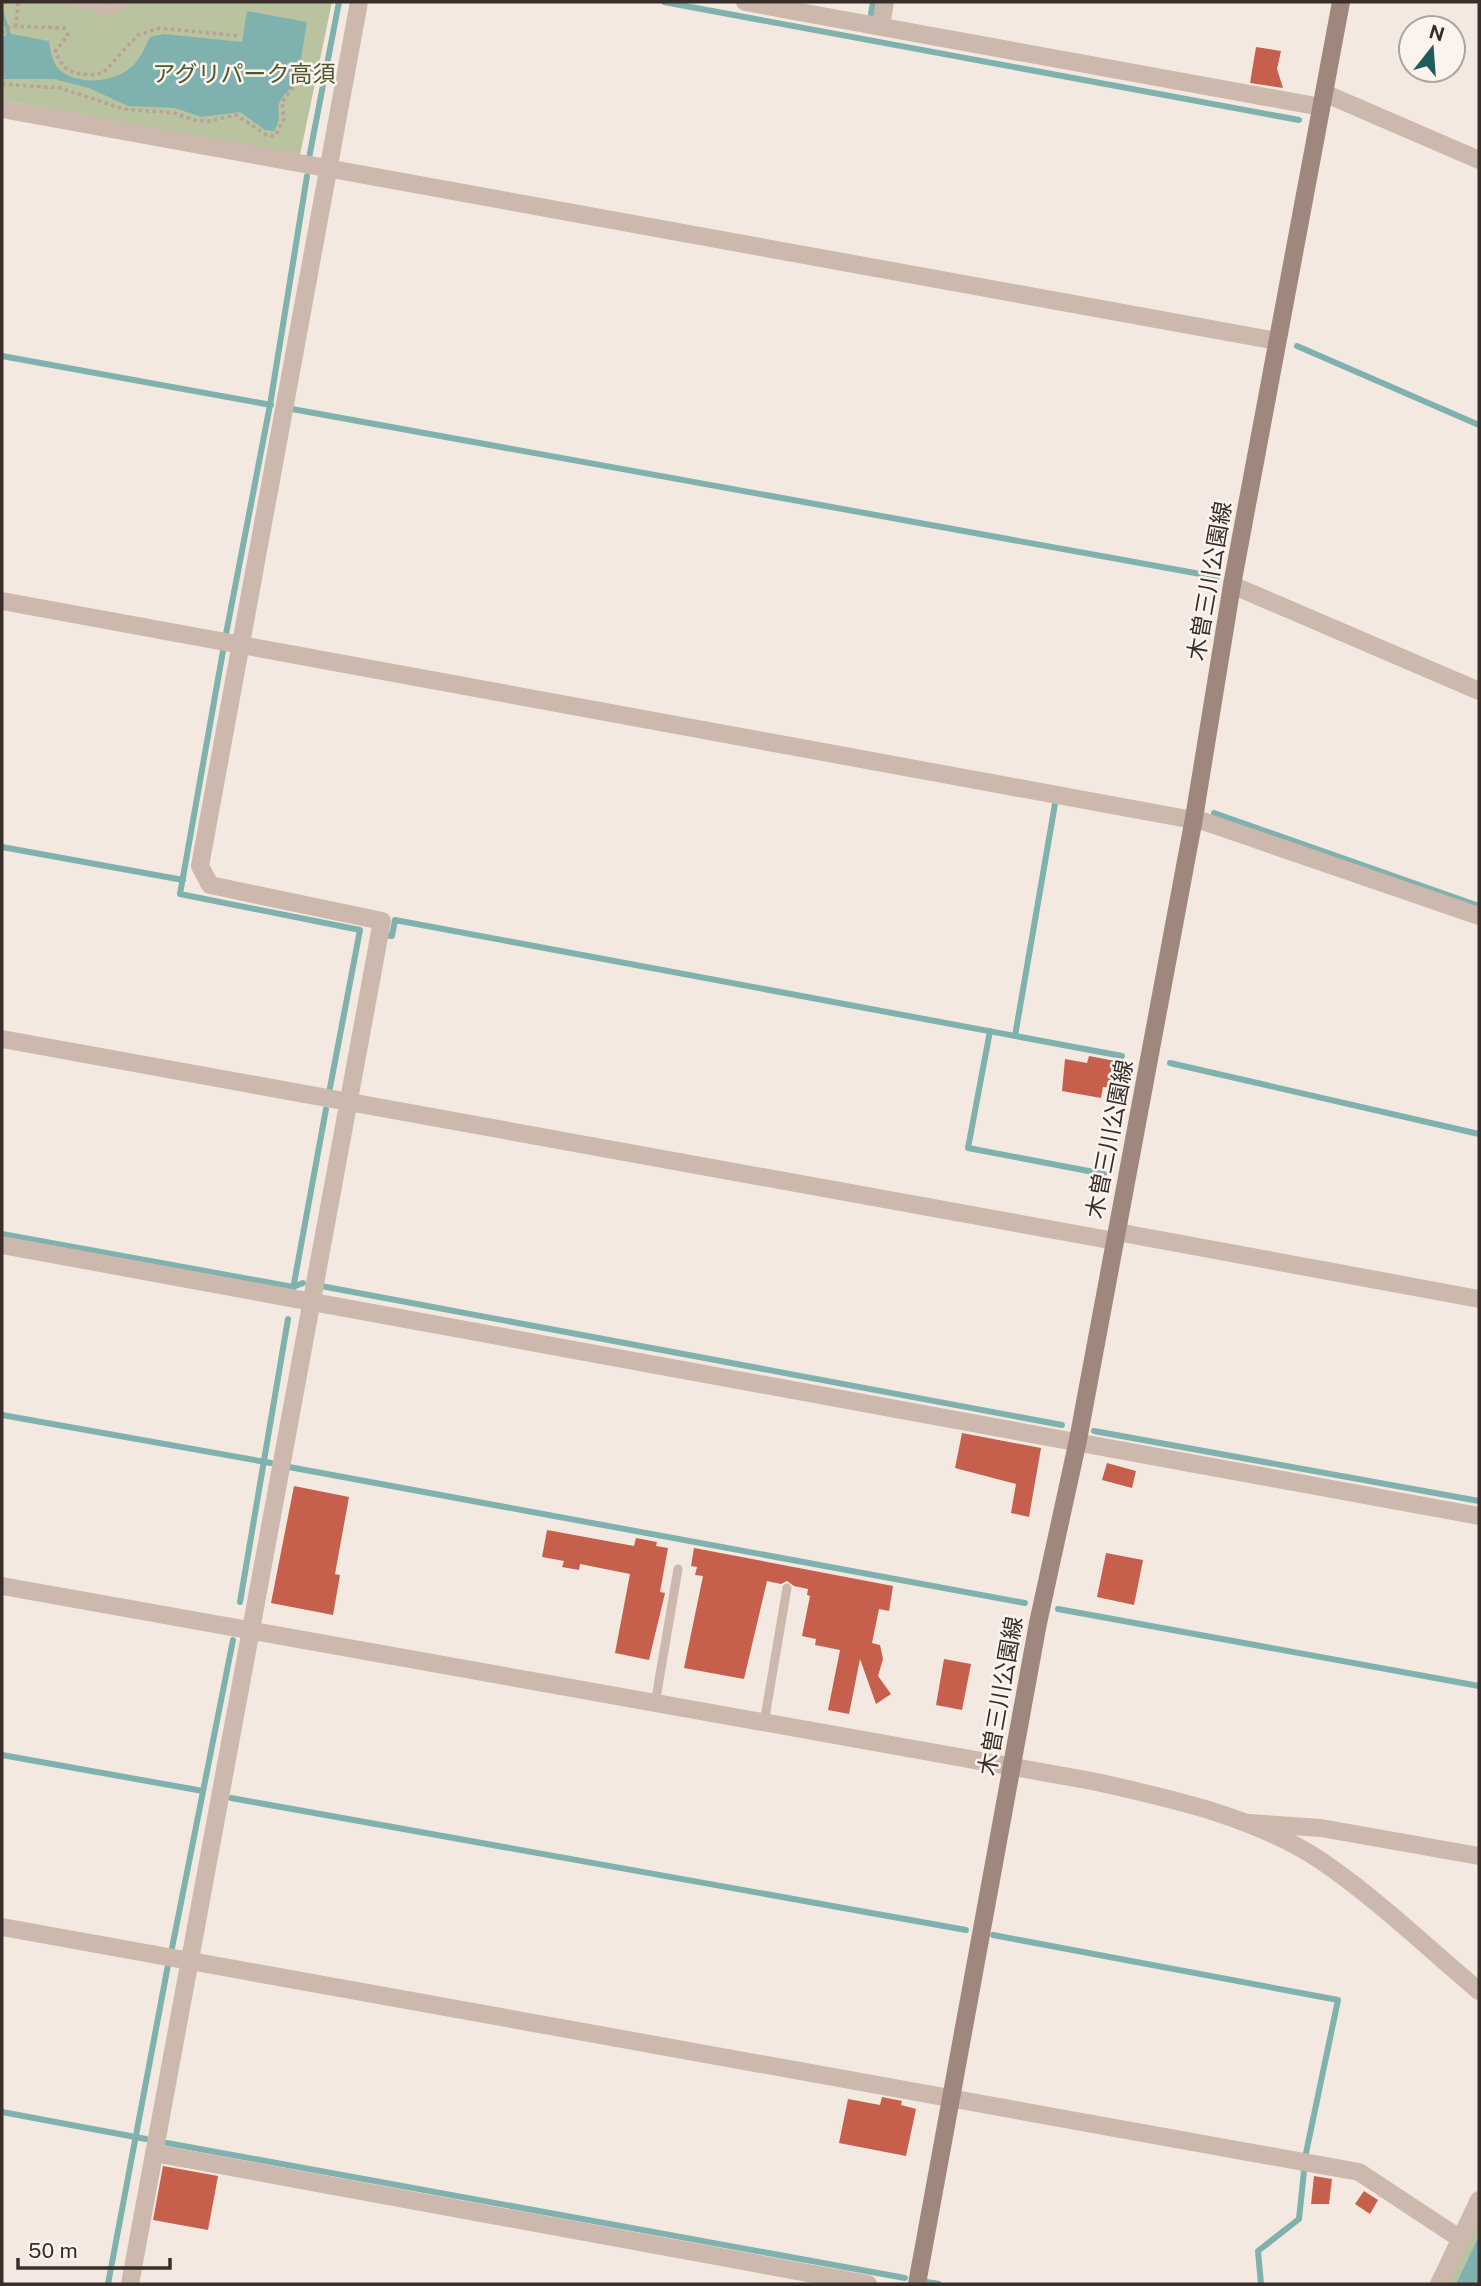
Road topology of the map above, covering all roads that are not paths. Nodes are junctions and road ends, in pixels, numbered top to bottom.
1 (70, 2) edge
2 (129, 2) edge
3 (359, 2) edge
4 (745, 2) edge
5 (885, 2) edge
6 (1342, 2) edge
7 (881, 26) junction
8 (1323, 100) junction
9 (2, 109) edge
10 (1479, 160) edge
11 (328, 167) junction
12 (1277, 341) junction
13 (1233, 585) junction
14 (2, 601) edge
15 (240, 644) junction
16 (1479, 691) edge
17 (1194, 819) junction
18 (1479, 916) edge
19 (2, 1039) edge
20 (350, 1103) junction
21 (1116, 1236) junction
22 (2, 1245) edge
23 (1479, 1300) edge
24 (314, 1301) junction
25 (1078, 1440) junction
26 (1479, 1516) edge
27 (678, 1569) dead end
28 (2, 1586) edge
29 (787, 1588) dead end
30 (249, 1631) junction
31 (656, 1704) junction
32 (764, 1723) junction
33 (1012, 1769) junction
34 (1245, 1822) junction
35 (1479, 1856) edge
36 (2, 1927) edge
37 (189, 1961) junction
38 (1479, 1991) edge
39 (950, 2100) junction
40 (154, 2153) junction
41 (1479, 2200) edge
42 (1459, 2238) junction
43 (130, 2284) edge
44 (868, 2284) edge
45 (917, 2284) edge
46 (1439, 2284) edge

1 - 2 lane
3 - 11 street
4 - 7 street
5 - 7 street
6 - 8 main road, 木曽三川公園線
7 - 8 street
8 - 10 street
8 - 12 main road, 木曽三川公園線
9 - 11 street
11 - 12 street
11 - 15 street
12 - 13 main road, 木曽三川公園線
13 - 16 street
13 - 17 main road, 木曽三川公園線
14 - 15 street
15 - 17 street
15 - 20 street
17 - 18 street
17 - 21 main road, 木曽三川公園線
19 - 20 street
20 - 21 street
20 - 24 street
21 - 23 street
21 - 25 main road, 木曽三川公園線
22 - 24 street
24 - 25 street
24 - 30 street
25 - 26 street
25 - 33 main road, 木曽三川公園線
27 - 31 lane
28 - 30 street
29 - 32 lane
30 - 31 street
30 - 37 street
31 - 32 street
32 - 33 street
33 - 34 street
33 - 39 main road, 木曽三川公園線
34 - 35 street
34 - 38 street
36 - 37 street
37 - 39 street
37 - 40 street
39 - 42 street
39 - 45 main road, 木曽三川公園線
40 - 43 street
40 - 44 street
41 - 42 street
42 - 46 street

